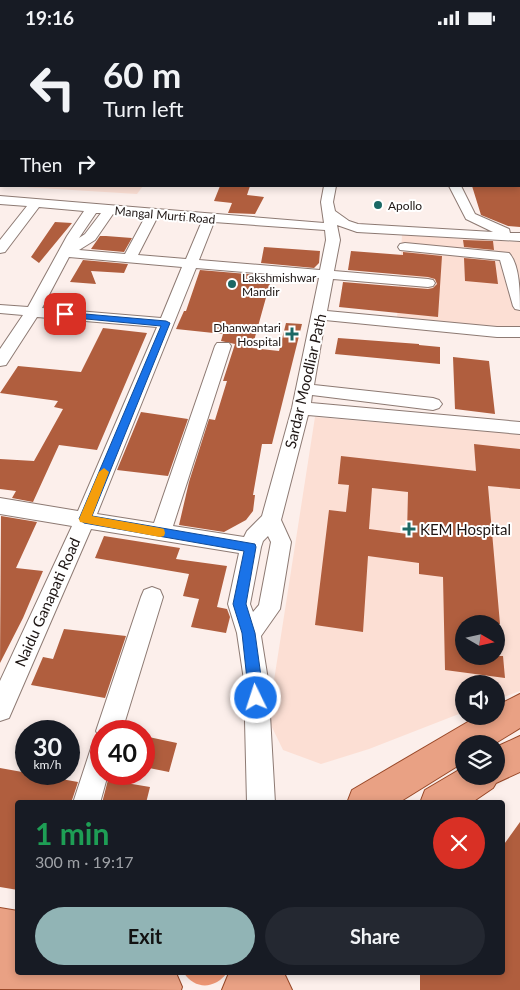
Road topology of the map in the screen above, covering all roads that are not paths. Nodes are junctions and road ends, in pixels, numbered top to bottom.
1 (330, 187) edge
2 (456, 187) edge
3 (0, 200) edge
4 (36, 203) junction
5 (93, 208) junction
6 (110, 210) junction
7 (330, 213) junction
8 (153, 214) junction
9 (470, 216) junction
10 (209, 219) junction
11 (357, 228) junction
12 (442, 233) junction
13 (331, 234) junction
14 (518, 237) edge
15 (405, 247) dead end
16 (0, 249) edge
17 (65, 253) junction
18 (130, 257) junction
19 (191, 263) junction
20 (328, 273) junction
21 (428, 283) dead end
22 (520, 306) edge
23 (0, 309) edge
24 (33, 311) junction
25 (320, 315) junction
26 (166, 323) junction
27 (520, 332) edge
28 (223, 346) dead end
29 (0, 361) edge
30 (304, 389) junction
31 (433, 404) dead end
32 (301, 408) junction
33 (520, 428) edge
34 (0, 505) edge
35 (84, 519) junction
36 (271, 519) junction
37 (161, 533) junction
38 (250, 547) junction
39 (152, 597) dead end
40 (249, 633) junction
41 (0, 709) edge
42 (520, 710) edge
43 (113, 720) edge
44 (520, 753) edge
45 (505, 762) edge
46 (92, 785) edge
47 (466, 785) edge
48 (87, 800) edge
49 (261, 800) edge
50 (370, 800) edge
51 (443, 800) edge
52 (0, 928) edge
53 (15, 930) edge
54 (0, 968) edge
55 (15, 970) edge
56 (61, 975) edge
57 (250, 975) edge
58 (263, 975) edge
59 (160, 983) edge
60 (243, 990) edge
61 (271, 990) edge

1 - 7 street, Sardar Moodliar Path
2 - 9 street
3 - 4 street, Mangal Murti Road
4 - 5 street, Mangal Murti Road
4 - 16 street
5 - 6 street, Mangal Murti Road
5 - 17 street
6 - 8 street, Mangal Murti Road
6 - 17 street
7 - 11 street
7 - 13 street, Sardar Moodliar Path
8 - 10 street, Mangal Murti Road
8 - 18 street
9 - 12 street
9 - 14 street
10 - 13 street, Mangal Murti Road
10 - 19 street, Naidu Ganapati Road
11 - 12 street
11 - 13 street
12 - 14 street
13 - 20 street, Sardar Moodliar Path
15 - 22 street
17 - 18 street
17 - 24 street
18 - 19 street
19 - 20 street
19 - 26 street, Naidu Ganapati Road
20 - 21 street
20 - 25 street, Sardar Moodliar Path
23 - 24 street
24 - 26 street
24 - 29 street
25 - 27 street
25 - 30 street, Sardar Moodliar Path
26 - 35 street, Naidu Ganapati Road
28 - 37 street
30 - 31 street
30 - 32 street, Sardar Moodliar Path
32 - 33 street
32 - 36 street, Sardar Moodliar Path
34 - 35 street
35 - 37 street
35 - 41 street, Naidu Ganapati Road
36 - 38 street, Sardar Moodliar Path
36 - 40 street
37 - 38 street
38 - 40 street, Sardar Moodliar Path
39 - 43 street
40 - 49 street, Sardar Moodliar Path
42 - 50 main road
44 - 45 main road
46 - 48 street
47 - 51 main road
52 - 53 main road
54 - 55 main road
56 - 59 main road
57 - 60 main road
58 - 61 main road

